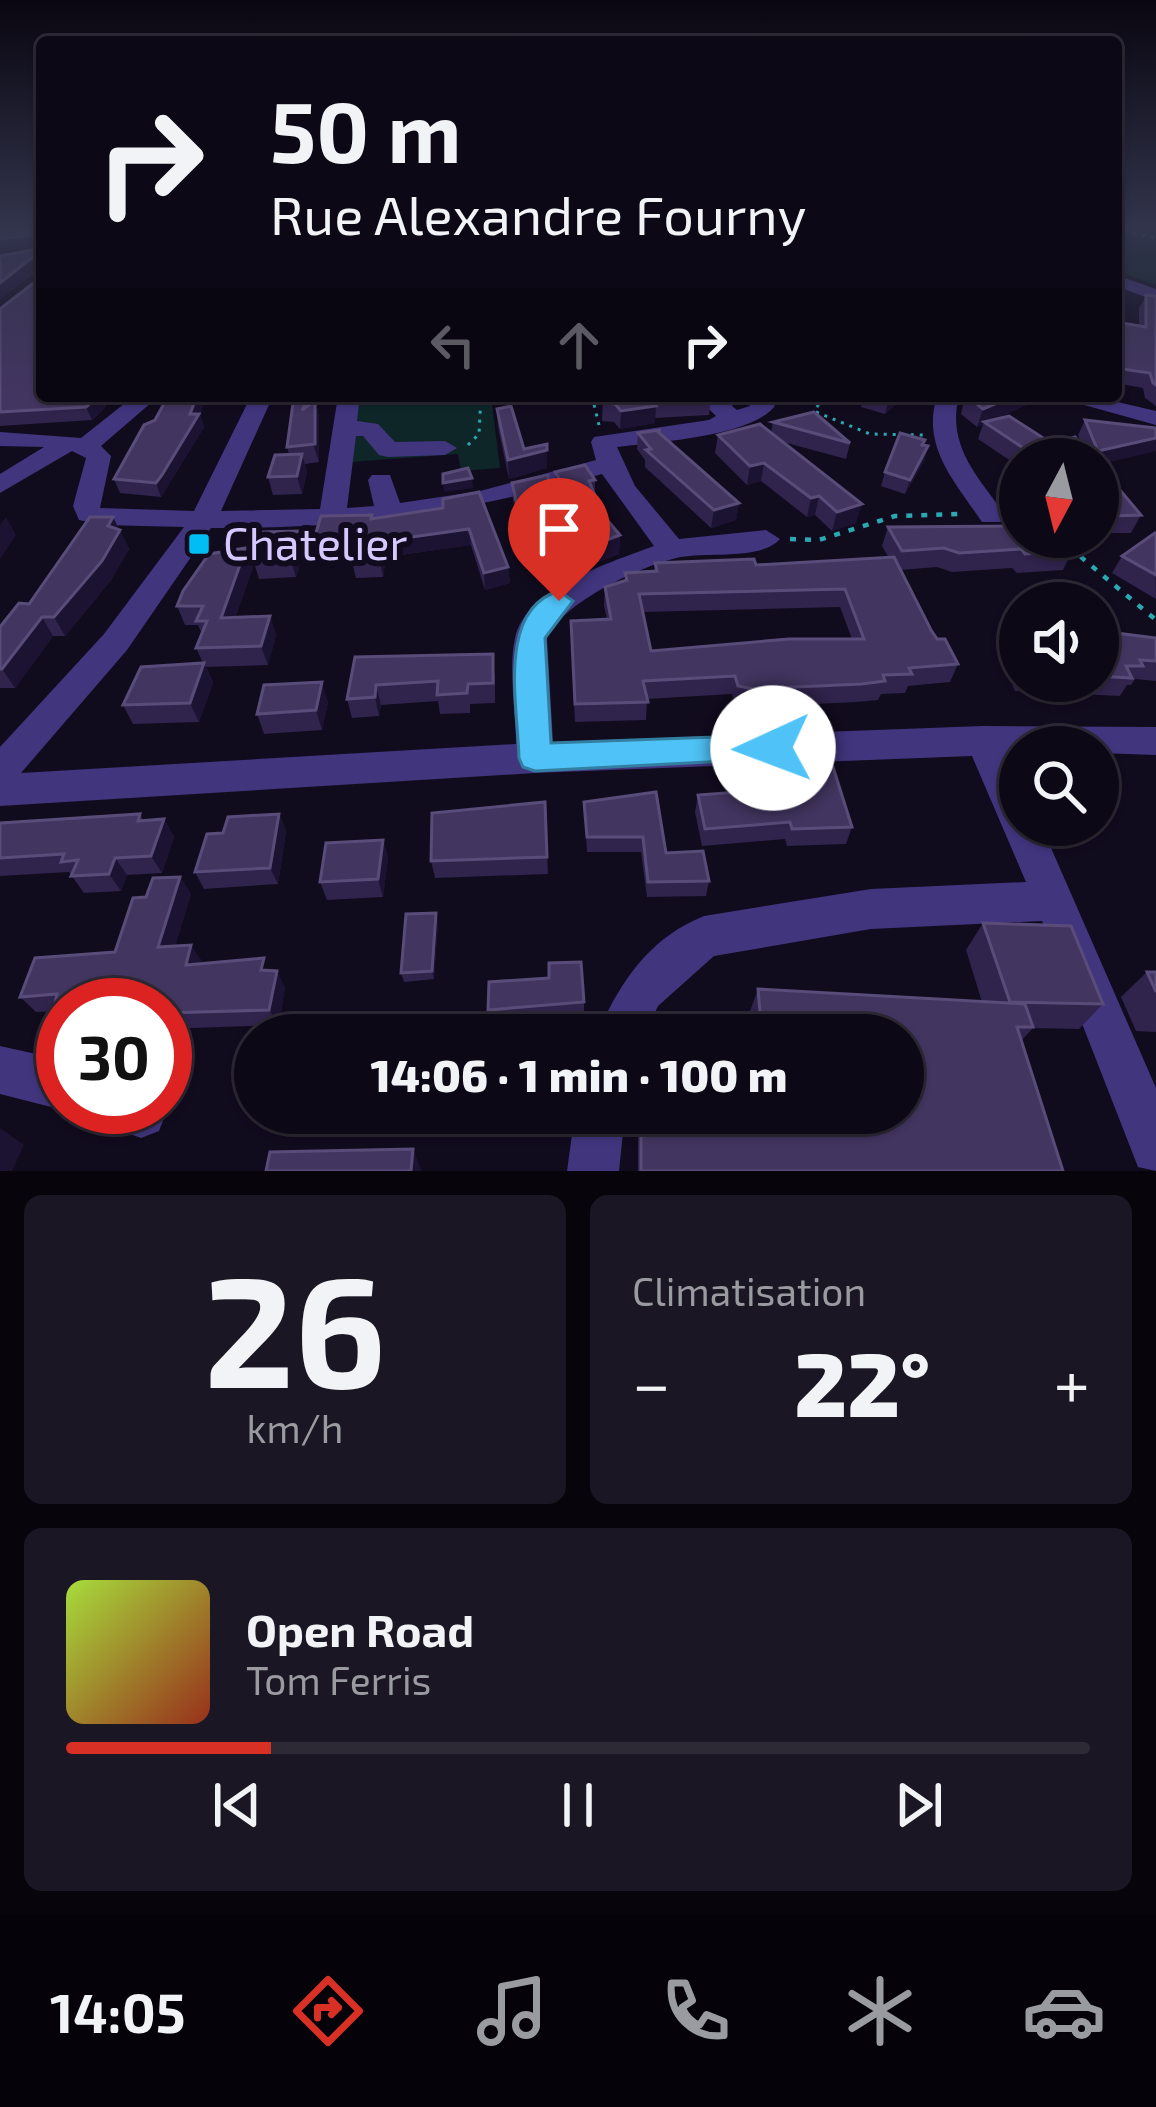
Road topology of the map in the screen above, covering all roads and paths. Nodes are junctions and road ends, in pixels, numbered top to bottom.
1 (1123, 283) edge
2 (1156, 295) edge
3 (148, 402) edge
4 (260, 402) edge
5 (348, 402) edge
6 (481, 402) edge
7 (593, 402) edge
8 (759, 402) edge
9 (945, 402) edge
10 (1088, 402) edge
11 (730, 407) edge
12 (816, 412) edge
13 (1156, 418) edge
14 (346, 428) junction
15 (941, 436) junction
16 (0, 439) edge
17 (75, 446) junction
18 (445, 448) joint
19 (606, 453) junction
20 (381, 480) dead end
21 (0, 485) edge
22 (389, 512) junction
23 (992, 516) joint
24 (332, 518) junction
25 (201, 520) junction
26 (766, 539) joint
27 (672, 549) junction
28 (1082, 558) edge
29 (1156, 620) edge
30 (983, 740) junction
31 (1156, 741) edge
32 (535, 758) junction
33 (0, 772) edge
34 (999, 776) edge
35 (0, 790) edge
36 (1030, 846) edge
37 (1055, 901) junction
38 (630, 1014) edge
39 (0, 1070) edge
40 (36, 1079) edge
41 (597, 1134) edge
42 (1156, 1149) edge
43 (593, 1171) edge

1 - 2 street
3 - 17 street
4 - 25 street
5 - 14 street
6 - 18 path
7 - 19 path
8 - 11 street
9 - 15 street
10 - 13 street
11 - 19 street
12 - 15 path
14 - 18 street
14 - 24 street
15 - 23 street
16 - 17 street
17 - 21 street
17 - 25 street
19 - 22 street
19 - 27 street
20 - 22 street
22 - 24 street
23 - 26 path
24 - 25 street
25 - 33 street
26 - 27 street
27 - 32 street
28 - 29 path
30 - 31 street
30 - 32 street
30 - 34 street
32 - 35 street
36 - 37 street
37 - 38 street
37 - 42 street
39 - 40 street
41 - 43 street

